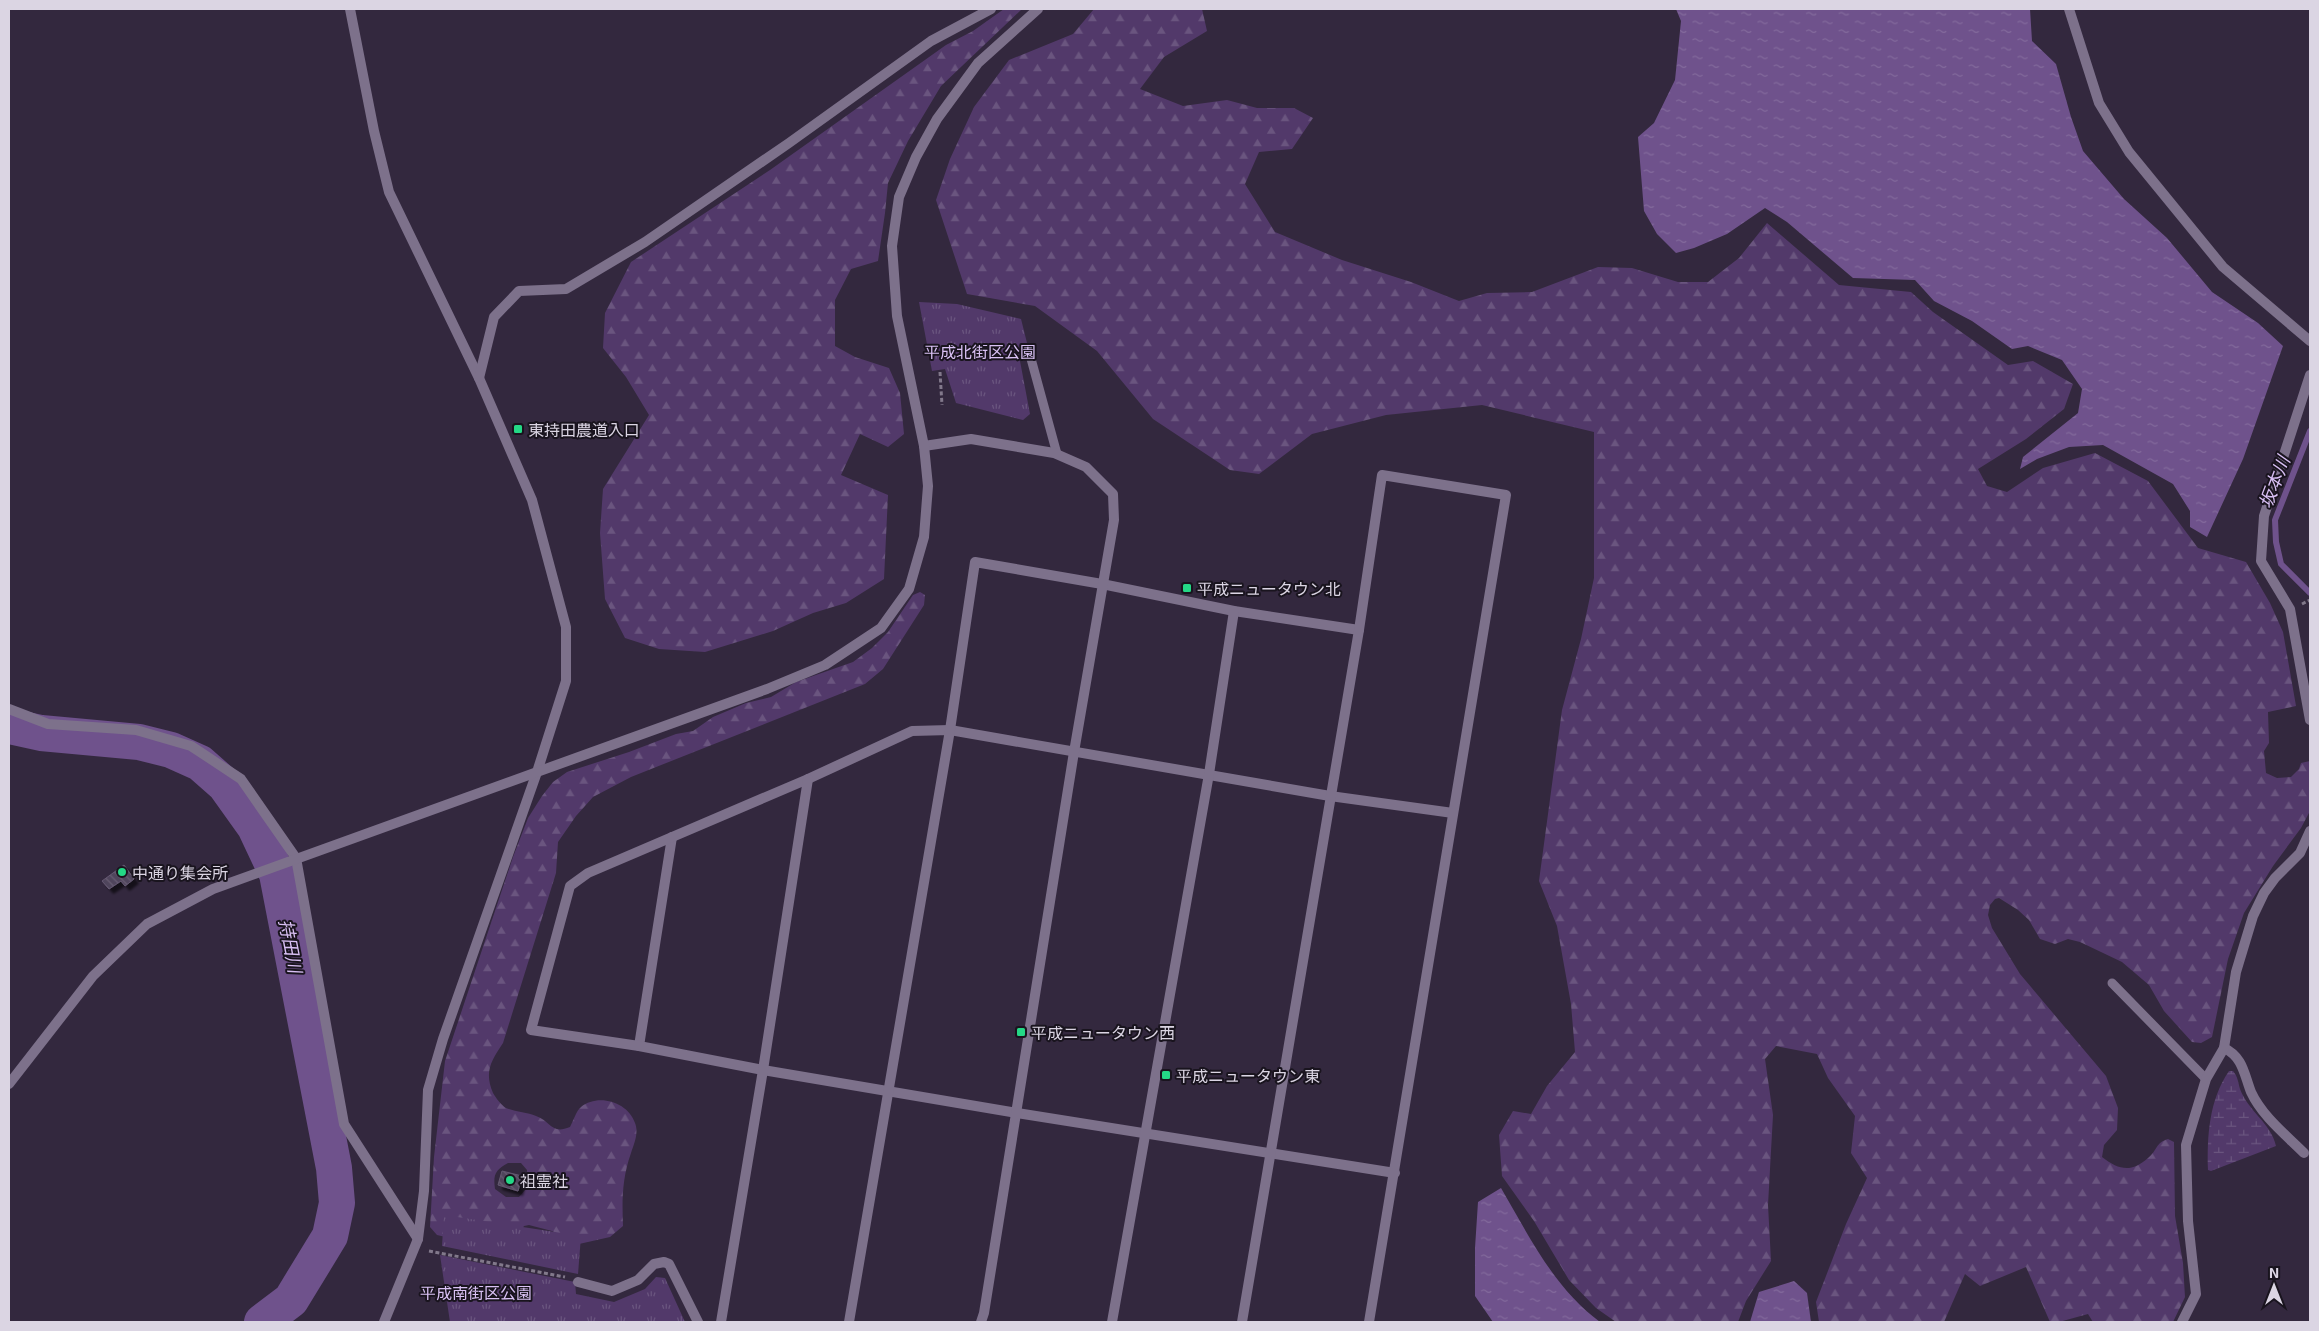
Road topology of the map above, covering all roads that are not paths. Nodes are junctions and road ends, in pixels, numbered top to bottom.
1 (350, 9) edge
2 (991, 9) edge
3 (1038, 9) edge
4 (2069, 9) edge
5 (2310, 341) edge
6 (1030, 355) dead end
7 (2310, 375) edge
8 (479, 378) junction
9 (924, 446) junction
10 (1056, 454) junction
11 (1102, 584) junction
12 (1234, 612) junction
13 (1359, 630) junction
14 (9, 709) edge
15 (2310, 720) edge
16 (950, 730) junction
17 (1074, 752) junction
18 (537, 772) junction
19 (1209, 774) junction
20 (808, 780) junction
21 (1330, 796) junction
22 (1453, 813) junction
23 (2310, 831) edge
24 (672, 837) junction
25 (291, 860) junction
26 (2112, 983) dead end
27 (639, 1046) junction
28 (2224, 1048) junction
29 (763, 1070) junction
30 (2206, 1080) junction
31 (9, 1084) edge
32 (888, 1090) junction
33 (1016, 1113) junction
34 (1144, 1131) junction
35 (1270, 1152) junction
36 (2304, 1153) dead end
37 (1395, 1173) junction
38 (418, 1239) junction
39 (578, 1282) road end
40 (384, 1322) edge
41 (698, 1322) edge
42 (720, 1322) edge
43 (849, 1322) edge
44 (980, 1322) edge
45 (1112, 1322) edge
46 (1242, 1322) edge
47 (1369, 1322) edge
48 (2182, 1322) edge

1 - 8 street
2 - 8 street
3 - 9 street
4 - 5 street
6 - 10 lane
7 - 15 street
8 - 18 street
9 - 10 street
9 - 18 street
10 - 11 street
11 - 12 street
11 - 16 street
11 - 17 street
12 - 13 street
12 - 19 street
13 - 21 street
13 - 22 street
14 - 25 street
16 - 17 street
16 - 20 street
16 - 32 street
17 - 19 street
17 - 33 street
18 - 25 street
18 - 38 street
19 - 21 street
19 - 34 street
20 - 24 street
20 - 29 street
21 - 22 street
21 - 35 street
22 - 37 street
23 - 28 street
24 - 27 street
24 - 27 street
25 - 31 street
25 - 38 street
26 - 30 lane
27 - 29 street
28 - 30 street
28 - 36 street
29 - 32 street
29 - 42 street
30 - 48 street
32 - 33 street
32 - 43 street
33 - 34 street
33 - 44 street
34 - 35 street
34 - 45 street
35 - 37 street
35 - 46 street
37 - 47 street
38 - 40 street
39 - 41 street

